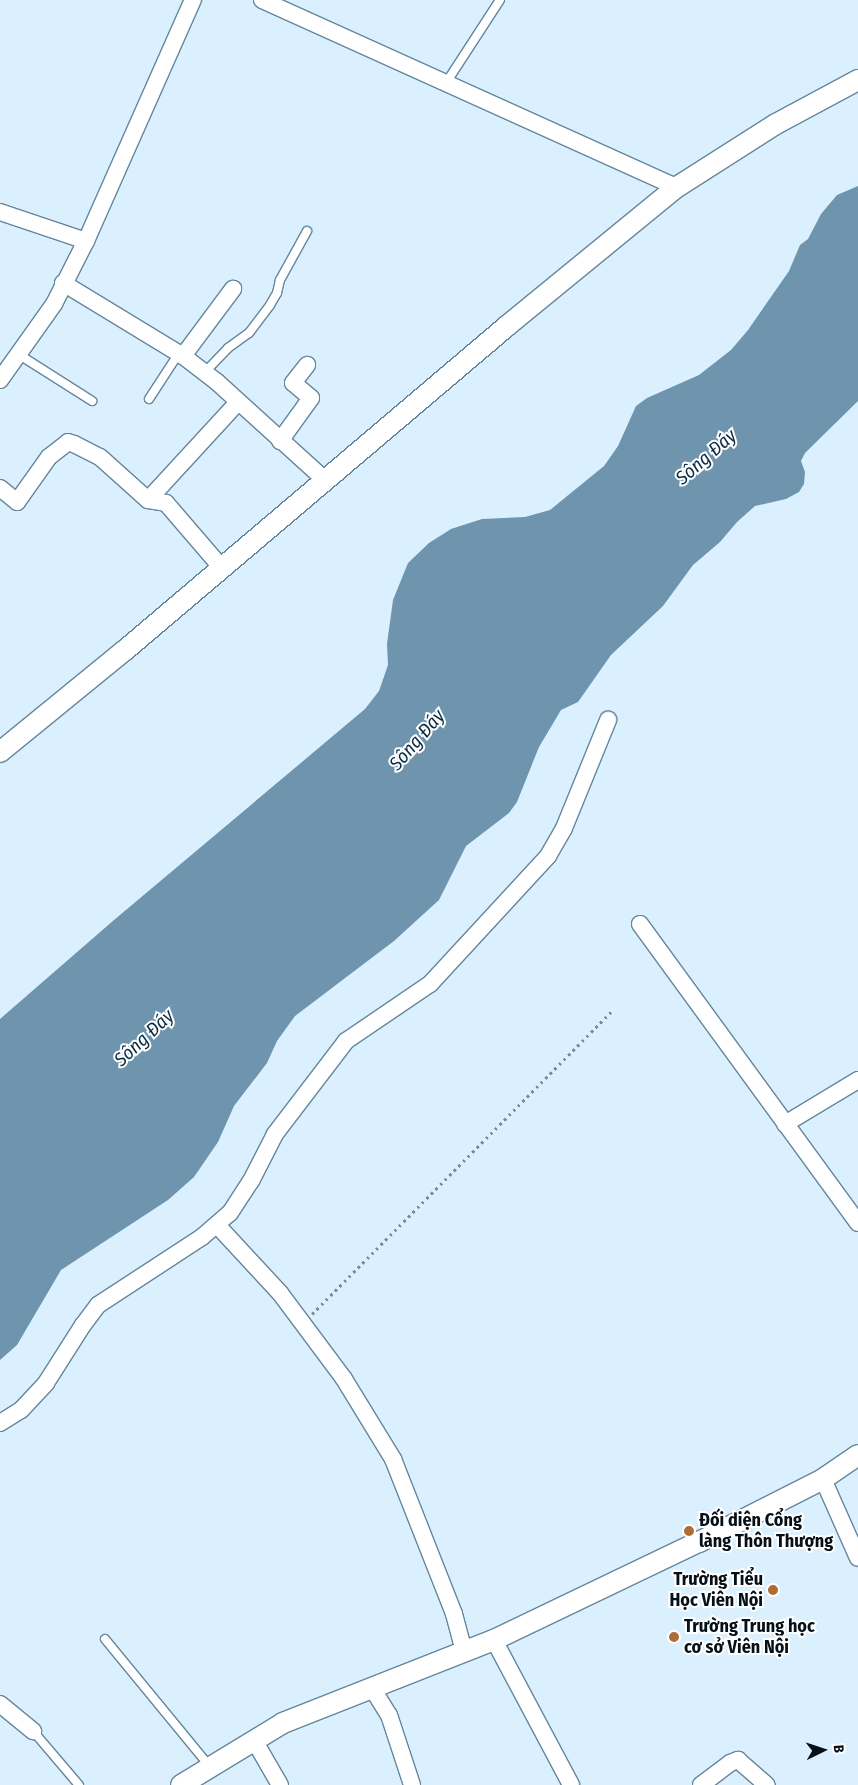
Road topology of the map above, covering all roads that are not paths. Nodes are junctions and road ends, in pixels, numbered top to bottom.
1 (193, 0) edge
2 (262, 0) edge
3 (500, 0) edge
4 (858, 80) edge
5 (446, 83) junction
6 (677, 188) junction
7 (0, 212) edge
8 (307, 231) dead end
9 (86, 241) junction
10 (63, 283) junction
11 (233, 289) dead end
12 (18, 354) junction
13 (181, 354) junction
14 (307, 365) dead end
15 (205, 372) junction
16 (0, 380) edge
17 (149, 399) dead end
18 (92, 401) dead end
19 (238, 402) junction
20 (280, 441) junction
21 (325, 480) junction
22 (0, 488) edge
23 (148, 500) junction
24 (222, 568) junction
25 (608, 720) dead end
26 (0, 752) edge
27 (640, 924) dead end
28 (858, 1080) edge
29 (785, 1124) junction
30 (858, 1223) edge
31 (217, 1225) junction
32 (0, 1423) edge
33 (858, 1455) edge
34 (824, 1479) junction
35 (858, 1558) edge
36 (105, 1639) dead end
37 (494, 1640) junction
38 (464, 1652) junction
39 (372, 1688) junction
40 (0, 1704) edge
41 (33, 1731) joint
42 (254, 1740) junction
43 (210, 1767) junction
44 (79, 1785) edge
45 (181, 1785) edge
46 (280, 1785) edge
47 (412, 1785) edge
48 (571, 1785) edge
49 (701, 1785) edge
50 (767, 1785) edge

1 - 9 street
2 - 5 street
3 - 5 lane
4 - 6 street
5 - 6 street
6 - 21 street
7 - 9 street
8 - 15 lane
9 - 10 street
10 - 12 street
10 - 13 street
11 - 13 street
12 - 16 street
12 - 18 lane
13 - 15 street
13 - 17 lane
14 - 20 street
15 - 19 street
19 - 20 street
19 - 23 street
20 - 21 street
21 - 24 street
22 - 23 street
23 - 24 street
24 - 26 street
25 - 31 street
27 - 29 street
28 - 29 street
29 - 30 street
31 - 32 street
31 - 38 street
33 - 34 street
34 - 35 street
34 - 37 street
36 - 43 lane
37 - 38 street
37 - 48 street
38 - 39 street
39 - 42 street
39 - 47 street
40 - 41 street
41 - 44 lane
42 - 43 street
42 - 46 street
43 - 45 street
49 - 50 street

